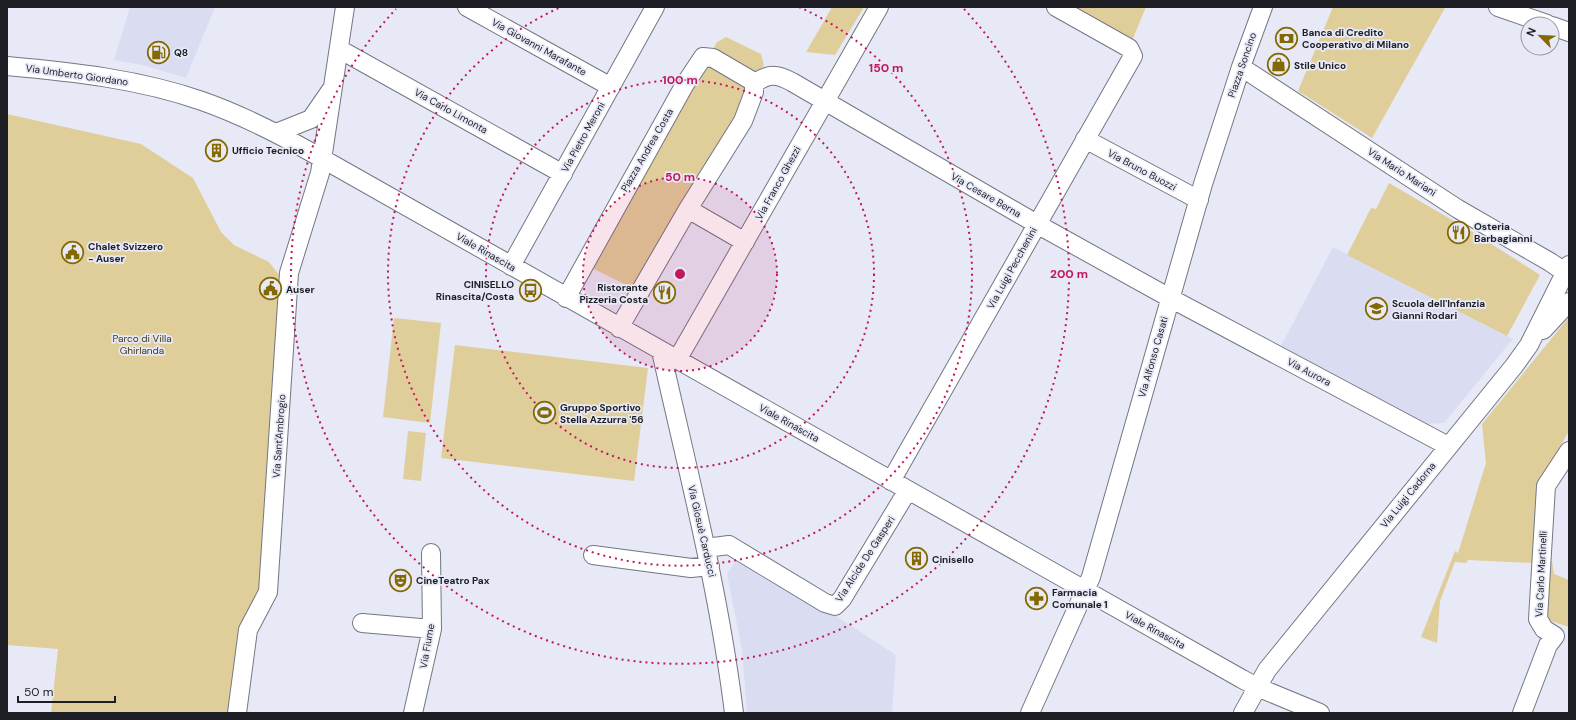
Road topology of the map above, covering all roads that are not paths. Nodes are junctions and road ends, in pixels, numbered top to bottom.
1 (345, 7) edge
2 (467, 7) edge
3 (655, 7) edge
4 (879, 7) edge
5 (1056, 7) edge
6 (1263, 7) edge
7 (1498, 7) edge
8 (1523, 16) edge
9 (339, 49) junction
10 (7, 66) edge
11 (1241, 67) junction
12 (755, 84) junction
13 (334, 86) junction
14 (610, 87) junction
15 (824, 101) junction
16 (1223, 124) joint
17 (276, 133) junction
18 (1085, 139) junction
19 (322, 158) junction
20 (563, 174) junction
21 (1199, 200) junction
22 (688, 209) junction
23 (1036, 224) junction
24 (745, 242) junction
25 (511, 266) junction
26 (1568, 271) edge
27 (566, 298) junction
28 (1170, 298) junction
29 (1569, 302) edge
30 (620, 328) junction
31 (1529, 345) junction
32 (661, 351) junction
33 (677, 360) junction
34 (1448, 446) junction
35 (1569, 451) edge
36 (891, 480) junction
37 (908, 490) junction
38 (706, 548) junction
39 (431, 553) dead end
40 (593, 555) dead end
41 (710, 566) junction
42 (1086, 591) junction
43 (362, 623) dead end
44 (432, 629) junction
45 (1562, 636) edge
46 (1257, 687) junction
47 (237, 713) edge
48 (413, 713) edge
49 (734, 713) edge
50 (1030, 713) edge
51 (1243, 713) edge
52 (1320, 713) edge
53 (1522, 713) edge

1 - 9 street, Via Sant'Ambrogio
2 - 14 street, Via Giovanni Marafante
3 - 14 street, Via Pietro Meroni
4 - 15 street, Via Franco Ghezzi
5 - 18 street, Via Luigi Pecchenini
6 - 11 street, Piazza Soncino
7 - 8 street
9 - 13 street, Via Sant'Ambrogio
9 - 20 street, Via Carlo Limonta
10 - 17 street, Via Umberto Giordano
11 - 16 street, Piazza Soncino
11 - 26 street, Via Mario Mariani
12 - 15 street
12 - 22 street
12 - 27 street, Piazza Andrea Costa
13 - 17 street
13 - 19 street, Via Sant'Ambrogio
14 - 20 street, Via Pietro Meroni
15 - 23 street, Via Cesare Berna
15 - 24 street, Via Franco Ghezzi
16 - 21 street, Via Alfonso Casati
17 - 19 street, Via Umberto Giordano
18 - 21 street, Via Bruno Buozzi
18 - 23 street, Via Luigi Pecchenini
19 - 25 street, Viale Rinascita
19 - 47 street, Via Sant'Ambrogio
20 - 25 street, Via Pietro Meroni
21 - 28 street, Via Alfonso Casati
22 - 24 street
22 - 30 street
23 - 28 street, Via Cesare Berna
23 - 36 street, Via Luigi Pecchenini
24 - 33 street, Via Franco Ghezzi
25 - 27 street, Viale Rinascita
26 - 31 street, Via Luigi Cadorna
27 - 30 street, Viale Rinascita
28 - 34 street, Via Aurora
28 - 42 street, Via Alfonso Casati
29 - 31 street
30 - 32 street, Viale Rinascita
31 - 34 street, Via Luigi Cadorna
32 - 33 street, Viale Rinascita
32 - 38 street, Via Giosuè Carducci
33 - 36 street, Viale Rinascita
34 - 46 street, Via Luigi Cadorna
35 - 45 street, Via Carlo Martinelli
36 - 37 street, Viale Rinascita
37 - 38 street, Via Alcide De Gasperi
37 - 42 street, Viale Rinascita
38 - 41 street, Via Giosuè Carducci
39 - 44 street, Via Fiume
40 - 41 street
41 - 49 street, Via Giosuè Carducci
42 - 46 street, Viale Rinascita
42 - 50 street, Via Alfonso Casati
43 - 44 street
44 - 48 street, Via Fiume
45 - 53 street, Via Carlo Martinelli
46 - 51 street, Via Luigi Cadorna
46 - 52 street, Viale Rinascita

